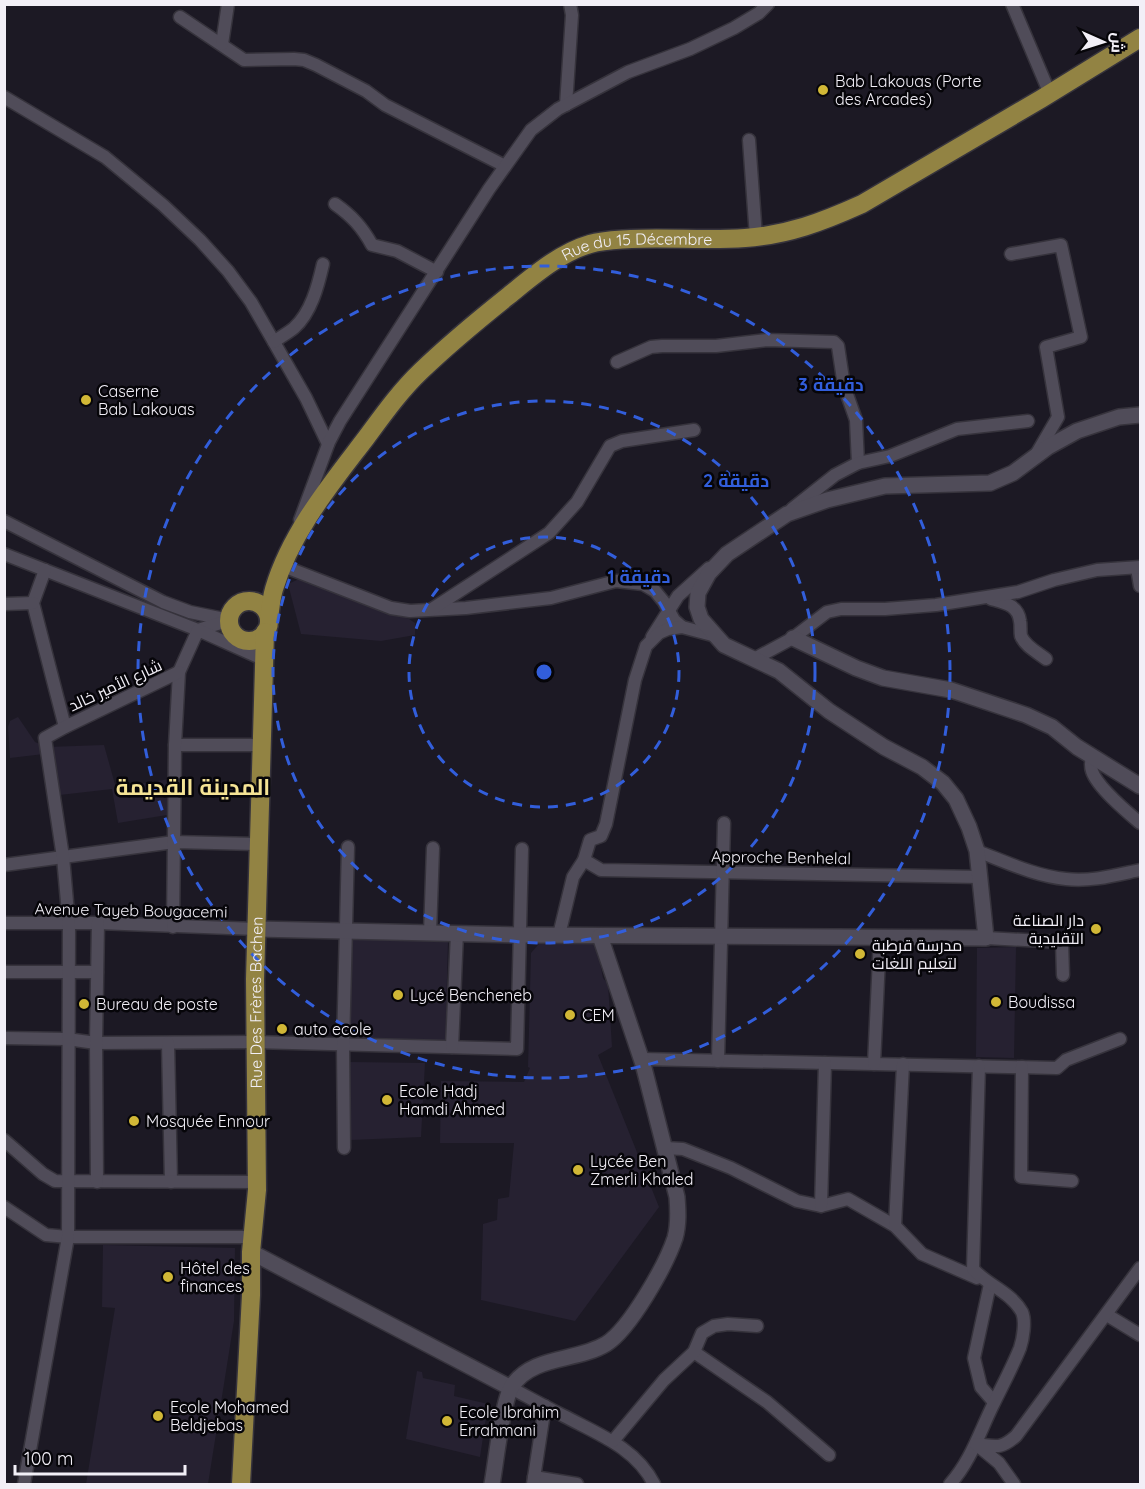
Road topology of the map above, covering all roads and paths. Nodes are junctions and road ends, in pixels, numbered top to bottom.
1 (228, 4) edge
2 (570, 4) edge
3 (768, 4) edge
4 (1012, 4) edge
5 (180, 17) dead end
6 (1140, 38) edge
7 (222, 44) junction
8 (1050, 94) junction
9 (4, 97) edge
10 (566, 105) junction
11 (749, 140) dead end
12 (505, 166) junction
13 (335, 204) dead end
14 (756, 237) junction
15 (1011, 254) dead end
16 (322, 264) dead end
17 (436, 272) junction
18 (274, 342) junction
19 (617, 362) dead end
20 (1140, 415) edge
21 (1028, 421) dead end
22 (694, 430) dead end
23 (328, 444) junction
24 (1035, 457) junction
25 (858, 463) junction
26 (787, 514) junction
27 (4, 521) edge
28 (727, 554) junction
29 (6, 559) edge
30 (283, 566) junction
31 (1139, 568) edge
32 (45, 570) junction
33 (1140, 586) edge
34 (988, 598) junction
35 (33, 603) junction
36 (240, 603) junction
37 (4, 604) edge
38 (432, 609) junction
39 (669, 609) junction
40 (230, 620) junction
41 (267, 626) junction
42 (682, 627) junction
43 (198, 630) junction
44 (716, 636) junction
45 (793, 638) junction
46 (646, 646) junction
47 (754, 659) junction
48 (1046, 659) dead end
49 (265, 660) junction
50 (179, 672) junction
51 (64, 727) junction
52 (175, 745) junction
53 (261, 745) junction
54 (1092, 756) junction
55 (1140, 786) edge
56 (724, 823) dead end
57 (1140, 823) edge
58 (174, 842) junction
59 (259, 844) junction
60 (348, 847) dead end
61 (433, 848) dead end
62 (522, 849) dead end
63 (977, 851) junction
64 (63, 857) junction
65 (584, 860) junction
66 (4, 865) edge
67 (722, 873) junction
68 (1139, 875) edge
69 (980, 876) junction
70 (4, 923) edge
71 (98, 923) junction
72 (69, 924) junction
73 (173, 927) junction
74 (257, 929) junction
75 (346, 931) junction
76 (430, 933) junction
77 (457, 933) junction
78 (520, 935) junction
79 (559, 935) junction
80 (600, 936) junction
81 (720, 937) junction
82 (880, 937) junction
83 (986, 938) junction
84 (4, 972) edge
85 (68, 972) junction
86 (97, 972) junction
87 (1063, 975) dead end
88 (4, 1038) edge
89 (67, 1039) junction
90 (1120, 1039) dead end
91 (254, 1042) junction
92 (96, 1043) junction
93 (168, 1043) junction
94 (343, 1046) junction
95 (453, 1047) junction
96 (642, 1059) junction
97 (718, 1061) junction
98 (825, 1063) junction
99 (874, 1064) junction
100 (903, 1065) junction
101 (979, 1066) junction
102 (1022, 1067) junction
103 (4, 1140) edge
104 (344, 1148) dead end
105 (665, 1148) junction
106 (67, 1181) junction
107 (1072, 1181) dead end
108 (97, 1182) junction
109 (171, 1182) junction
110 (256, 1182) junction
111 (821, 1206) junction
112 (4, 1207) edge
113 (895, 1226) junction
114 (68, 1237) junction
115 (252, 1245) junction
116 (1140, 1268) edge
117 (988, 1283) junction
118 (1107, 1315) junction
119 (757, 1326) dead end
120 (1140, 1335) edge
121 (694, 1352) junction
122 (511, 1388) junction
123 (994, 1402) junction
124 (545, 1406) junction
125 (613, 1441) junction
126 (976, 1444) junction
127 (828, 1455) dead end
128 (533, 1481) edge
129 (24, 1485) edge
130 (241, 1485) edge
131 (492, 1485) edge
132 (577, 1485) edge
133 (654, 1485) edge
134 (950, 1485) edge
135 (1014, 1485) edge

1 - 7 street
2 - 10 street
3 - 10 street
4 - 8 street
5 - 7 street
6 - 8 main road, Rue du 15 Décembre
7 - 12 street
8 - 14 main road, Rue du 15 Décembre
9 - 18 street
10 - 12 street
11 - 14 street
12 - 17 street
13 - 17 street
14 - 30 main road, Rue du 15 Décembre
15 - 24 street
16 - 18 street
17 - 23 street
18 - 23 street
19 - 25 street
20 - 24 street
21 - 25 street
22 - 38 street
23 - 30 street
24 - 26 street
25 - 26 street
26 - 28 street
27 - 40 street
28 - 39 street
28 - 44 street
29 - 32 street
30 - 36 main road
30 - 38 street
30 - 41 main road, Rue du 15 Décembre
31 - 33 street
31 - 34 street
32 - 35 street
32 - 43 street
34 - 45 street
34 - 48 street
35 - 37 street
35 - 51 street
36 - 40 main road
36 - 41 main road
38 - 39 street
39 - 42 street
39 - 46 street
40 - 41 main road
40 - 43 street
41 - 49 main road, Rue du 15 Décembre
42 - 44 street
42 - 46 street
43 - 49 street
43 - 50 street
44 - 47 street
45 - 47 street
45 - 54 street
46 - 65 street
47 - 63 street
49 - 53 main road, Rue du 15 Décembre
50 - 51 street, شارع الأمير خالد
50 - 52 street
51 - 64 street
52 - 53 street
52 - 58 street
53 - 59 main road, Rue Des Frères Bachen
54 - 55 street
54 - 57 street
56 - 67 street
58 - 59 street
58 - 64 street
58 - 73 street
59 - 74 main road, Rue Des Frères Bachen
60 - 75 street
61 - 76 street
62 - 78 street
63 - 68 street
63 - 69 street
64 - 66 street
64 - 72 street
65 - 67 street, Approche Benhelal
65 - 79 street
67 - 69 street, Approche Benhelal
67 - 81 street
69 - 83 street
70 - 72 street, Avenue Tayeb Bougacemi
71 - 72 street, Avenue Tayeb Bougacemi
71 - 73 street, Avenue Tayeb Bougacemi
71 - 86 street
72 - 85 street
73 - 74 street, Avenue Tayeb Bougacemi
74 - 75 street
74 - 91 main road, Rue Des Frères Bachen
75 - 76 street
75 - 94 street
76 - 77 street
77 - 78 street
77 - 95 street
78 - 79 street
78 - 95 street
79 - 80 street
80 - 81 street
80 - 96 street
81 - 82 street
81 - 97 street
82 - 83 street
82 - 99 street
83 - 87 street
84 - 85 street
85 - 86 street
85 - 89 street
86 - 92 street
88 - 89 street
89 - 92 street
89 - 106 street
90 - 102 street
91 - 93 street
91 - 94 street
91 - 110 main road, Rue Des Frères Bachen
92 - 93 street
92 - 108 street
93 - 109 street
94 - 95 street
94 - 104 street
96 - 97 street
96 - 105 street
97 - 98 street
98 - 99 street
98 - 111 street
99 - 100 street
100 - 101 street
100 - 113 street
101 - 102 street
101 - 117 street
102 - 107 street
103 - 106 street
105 - 111 street
105 - 122 street
106 - 108 street
106 - 114 street
108 - 109 street
109 - 110 street
110 - 115 main road, Rue Des Frères Bachen
111 - 113 street
112 - 114 street
113 - 117 street
114 - 115 street
114 - 129 street
115 - 122 street
115 - 130 main road, Rue Des Frères Bachen
116 - 118 street
117 - 123 street
117 - 123 street
118 - 120 street
118 - 126 street
119 - 121 street
121 - 125 street
121 - 127 street
122 - 124 street
122 - 131 street
123 - 126 street
124 - 125 street
124 - 128 street
125 - 133 street
126 - 134 street
126 - 135 street
128 - 132 street

